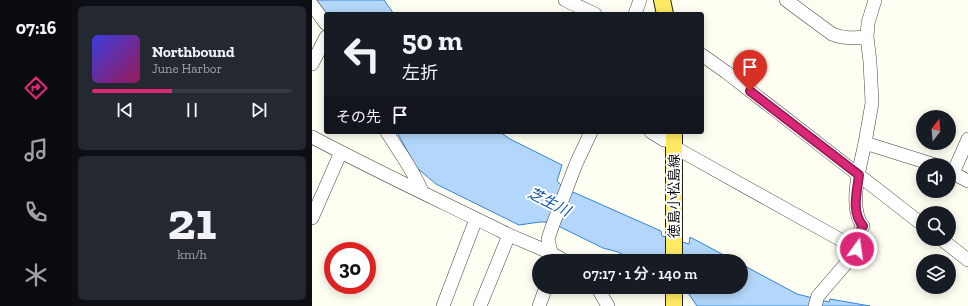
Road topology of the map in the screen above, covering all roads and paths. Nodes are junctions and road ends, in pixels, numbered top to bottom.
1 (565, 0) edge
2 (640, 0) edge
3 (662, 0) edge
4 (786, 0) edge
5 (875, 0) edge
6 (312, 5) edge
7 (591, 12) edge
8 (636, 12) edge
9 (665, 12) edge
10 (324, 21) edge
11 (867, 37) junction
12 (324, 41) edge
13 (704, 56) edge
14 (312, 64) edge
15 (388, 134) edge
16 (590, 134) edge
17 (654, 134) edge
18 (312, 137) edge
19 (968, 139) edge
20 (674, 140) edge
21 (865, 143) junction
22 (342, 152) junction
23 (916, 159) edge
24 (956, 162) edge
25 (859, 175) junction
26 (956, 175) edge
27 (968, 181) edge
28 (422, 192) junction
29 (312, 218) edge
30 (476, 219) junction
31 (916, 220) edge
32 (509, 235) junction
33 (953, 246) edge
34 (857, 249) junction
35 (965, 253) edge
36 (549, 254) edge
37 (556, 254) edge
38 (674, 254) edge
39 (543, 294) edge
40 (601, 294) edge
41 (674, 294) edge
42 (816, 301) edge
43 (443, 306) edge
44 (480, 306) edge
45 (539, 306) edge
46 (608, 306) edge
47 (674, 306) edge

1 - 7 street
2 - 8 street
3 - 9 main road
4 - 11 street
5 - 11 street
6 - 10 street
11 - 21 street
12 - 14 street
13 - 25 street
15 - 28 street
16 - 37 street
17 - 20 street
18 - 22 street
19 - 24 street
20 - 34 street
20 - 38 main road, 徳島小松島線
21 - 23 street
21 - 25 street
22 - 28 street
22 - 29 street
25 - 31 street
25 - 34 street
26 - 27 street
28 - 30 street
30 - 32 street
30 - 43 street
32 - 36 street
32 - 44 street
33 - 35 street
34 - 42 street
39 - 45 street
40 - 46 street
41 - 47 main road

